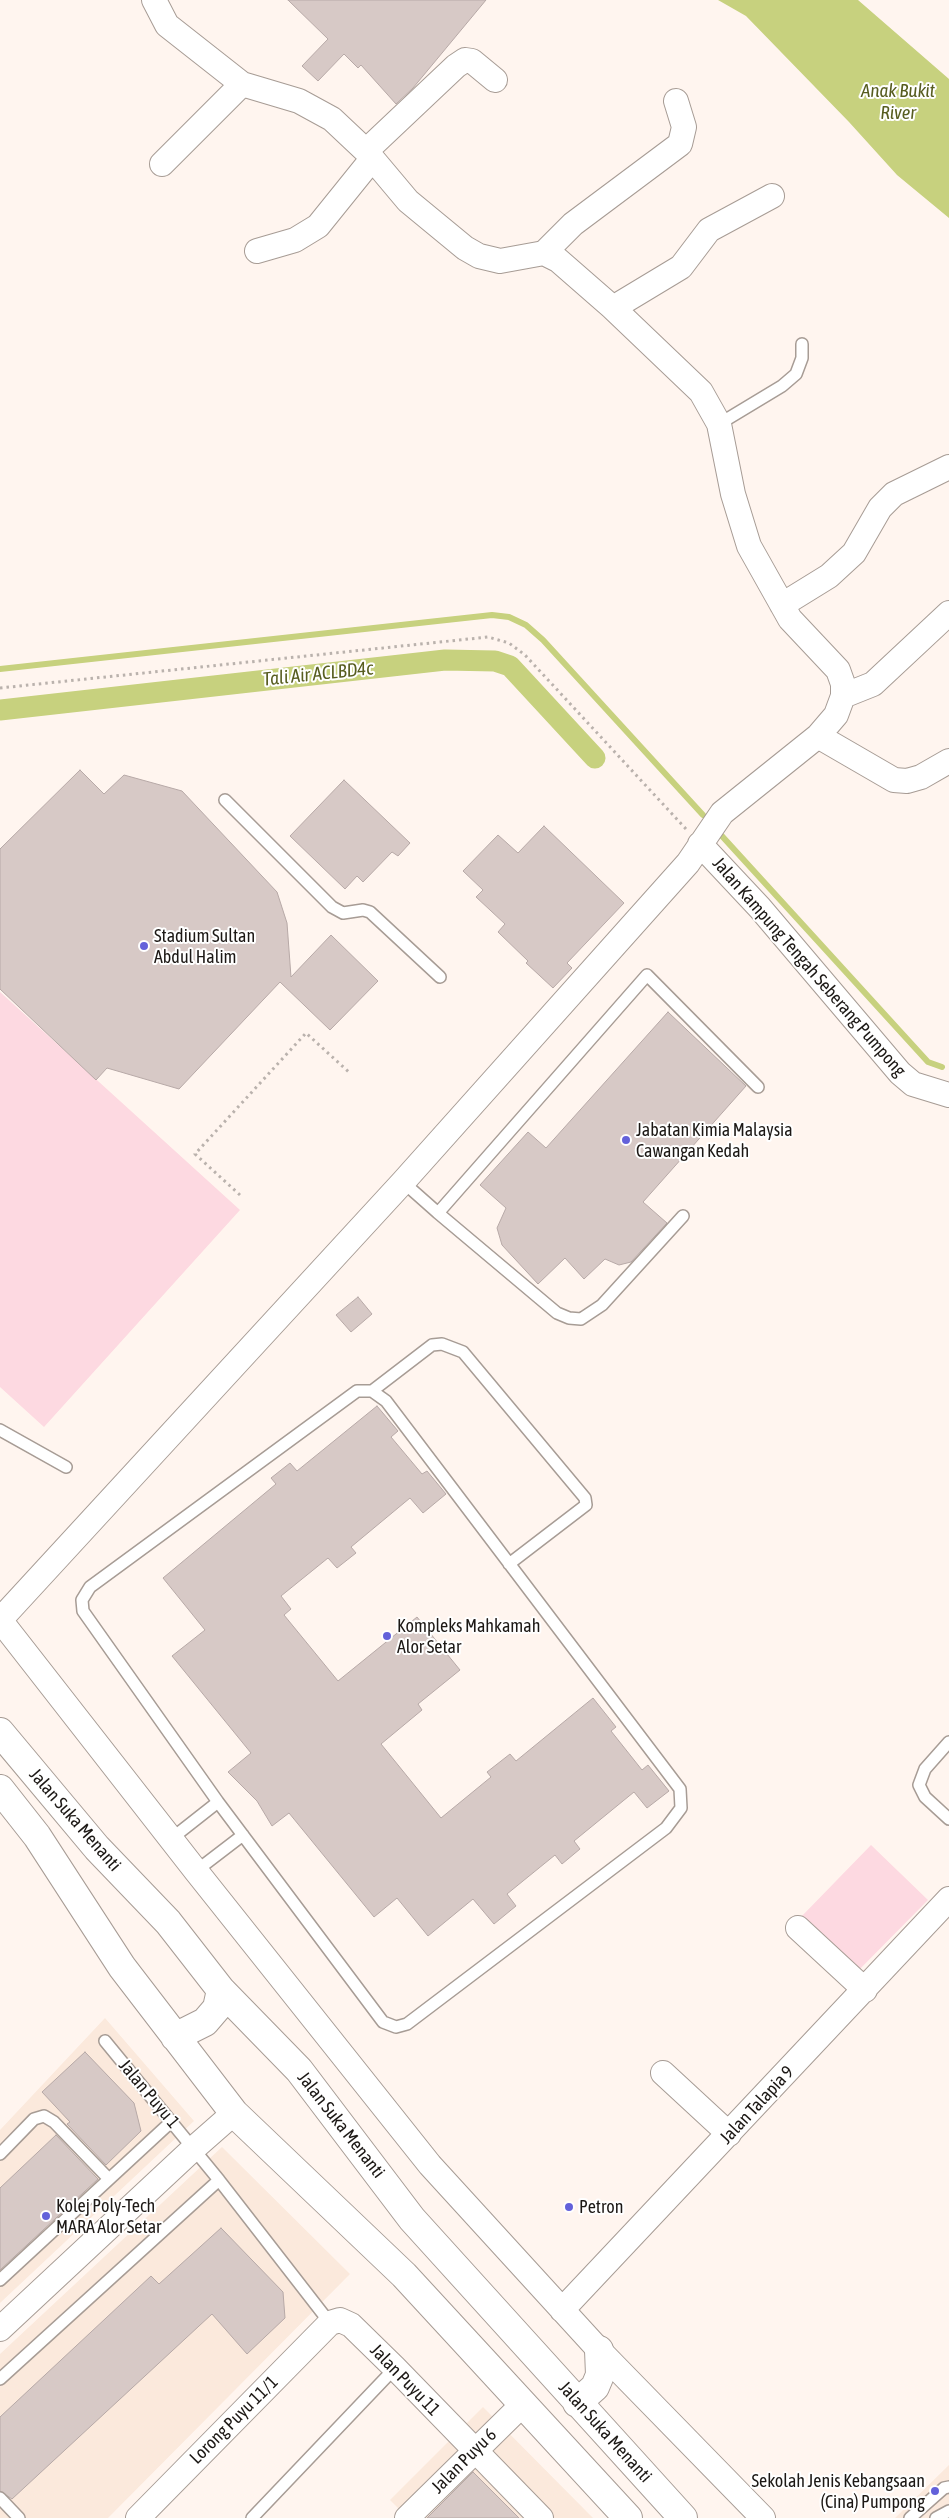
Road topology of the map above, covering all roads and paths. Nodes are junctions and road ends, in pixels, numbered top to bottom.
1 (154, 0) edge
2 (495, 80) dead end
3 (242, 84) junction
4 (676, 101) dead end
5 (369, 155) junction
6 (162, 164) dead end
7 (772, 196) dead end
8 (258, 251) dead end
9 (544, 253) junction
10 (613, 308) junction
11 (802, 344) dead end
12 (719, 424) junction
13 (949, 467) edge
14 (782, 605) junction
15 (949, 613) edge
16 (0, 688) edge
17 (843, 696) junction
18 (818, 736) junction
19 (949, 761) edge
20 (225, 800) dead end
21 (700, 844) junction
22 (440, 977) dead end
23 (351, 1074) dead end
24 (758, 1087) dead end
25 (949, 1095) edge
26 (403, 1182) junction
27 (240, 1195) dead end
28 (438, 1213) junction
29 (683, 1216) dead end
30 (372, 1391) junction
31 (0, 1430) edge
32 (66, 1467) dead end
33 (510, 1564) junction
34 (0, 1620) edge
35 (0, 1732) edge
36 (949, 1742) edge
37 (0, 1789) edge
38 (218, 1802) junction
39 (949, 1818) edge
40 (243, 1835) junction
41 (171, 1840) junction
42 (196, 1871) junction
43 (949, 1899) edge
44 (798, 1928) dead end
45 (221, 1990) junction
46 (865, 1990) junction
47 (175, 2037) junction
48 (105, 2041) dead end
49 (663, 2073) dead end
50 (234, 2113) junction
51 (172, 2121) junction
52 (729, 2134) junction
53 (192, 2149) junction
54 (0, 2154) edge
55 (108, 2178) junction
56 (220, 2180) junction
57 (0, 2280) edge
58 (562, 2310) junction
59 (330, 2323) junction
60 (0, 2329) edge
61 (599, 2350) junction
62 (395, 2368) junction
63 (0, 2379) edge
64 (577, 2402) junction
65 (522, 2405) junction
66 (474, 2452) junction
67 (949, 2487) edge
68 (0, 2498) edge
69 (949, 2511) edge
70 (19, 2518) edge
71 (138, 2518) edge
72 (252, 2518) edge
73 (407, 2518) edge
74 (541, 2518) edge
75 (628, 2518) edge
76 (684, 2518) edge
77 (764, 2518) edge
78 (910, 2518) edge
79 (936, 2518) edge

1 - 3 street
2 - 5 street
3 - 5 street
3 - 6 street
4 - 9 street
5 - 8 street
5 - 9 street
7 - 10 street
9 - 10 street
10 - 12 street
11 - 12 lane
12 - 14 street
13 - 14 street
14 - 17 street
15 - 17 street
16 - 21 path
17 - 18 street
18 - 19 street
18 - 21 street
20 - 22 lane
21 - 25 street, Jalan Kampung Tengah Seberang Pumpong
21 - 26 street
23 - 27 path
24 - 28 lane
26 - 28 lane
26 - 34 street
28 - 29 lane
30 - 33 lane
30 - 33 lane
30 - 38 lane
31 - 32 lane
33 - 40 lane
34 - 41 street
35 - 45 main road, Jalan Suka Menanti
36 - 39 lane
37 - 47 main road, Jalan Suka Menanti
38 - 40 lane
38 - 41 lane
40 - 42 lane
41 - 42 street
42 - 58 street
43 - 46 street, Jalan Talapia 9
44 - 46 street
45 - 47 main road
45 - 64 main road, Jalan Suka Menanti
46 - 52 street, Jalan Talapia 9
47 - 50 main road, Jalan Suka Menanti
48 - 51 lane, Jalan Puyu 1
49 - 52 street
50 - 53 street
50 - 65 main road, Jalan Suka Menanti
51 - 53 lane, Jalan Puyu 1
51 - 55 lane
52 - 58 street, Jalan Talapia 9
53 - 56 lane, Jalan Puyu 1
53 - 60 street
54 - 55 lane
55 - 57 lane
56 - 59 lane, Jalan Puyu 1
56 - 63 lane
58 - 61 street
59 - 62 street, Jalan Puyu 11
59 - 71 street, Lorong Puyu 11/1
61 - 64 main road
61 - 77 street
62 - 66 street, Jalan Puyu 11
62 - 72 lane
64 - 76 main road, Jalan Suka Menanti
65 - 66 street, Jalan Puyu 6
65 - 75 main road, Jalan Suka Menanti
66 - 73 street, Jalan Puyu 6
66 - 74 street, Jalan Puyu 11
67 - 78 lane
68 - 70 lane
69 - 79 lane

